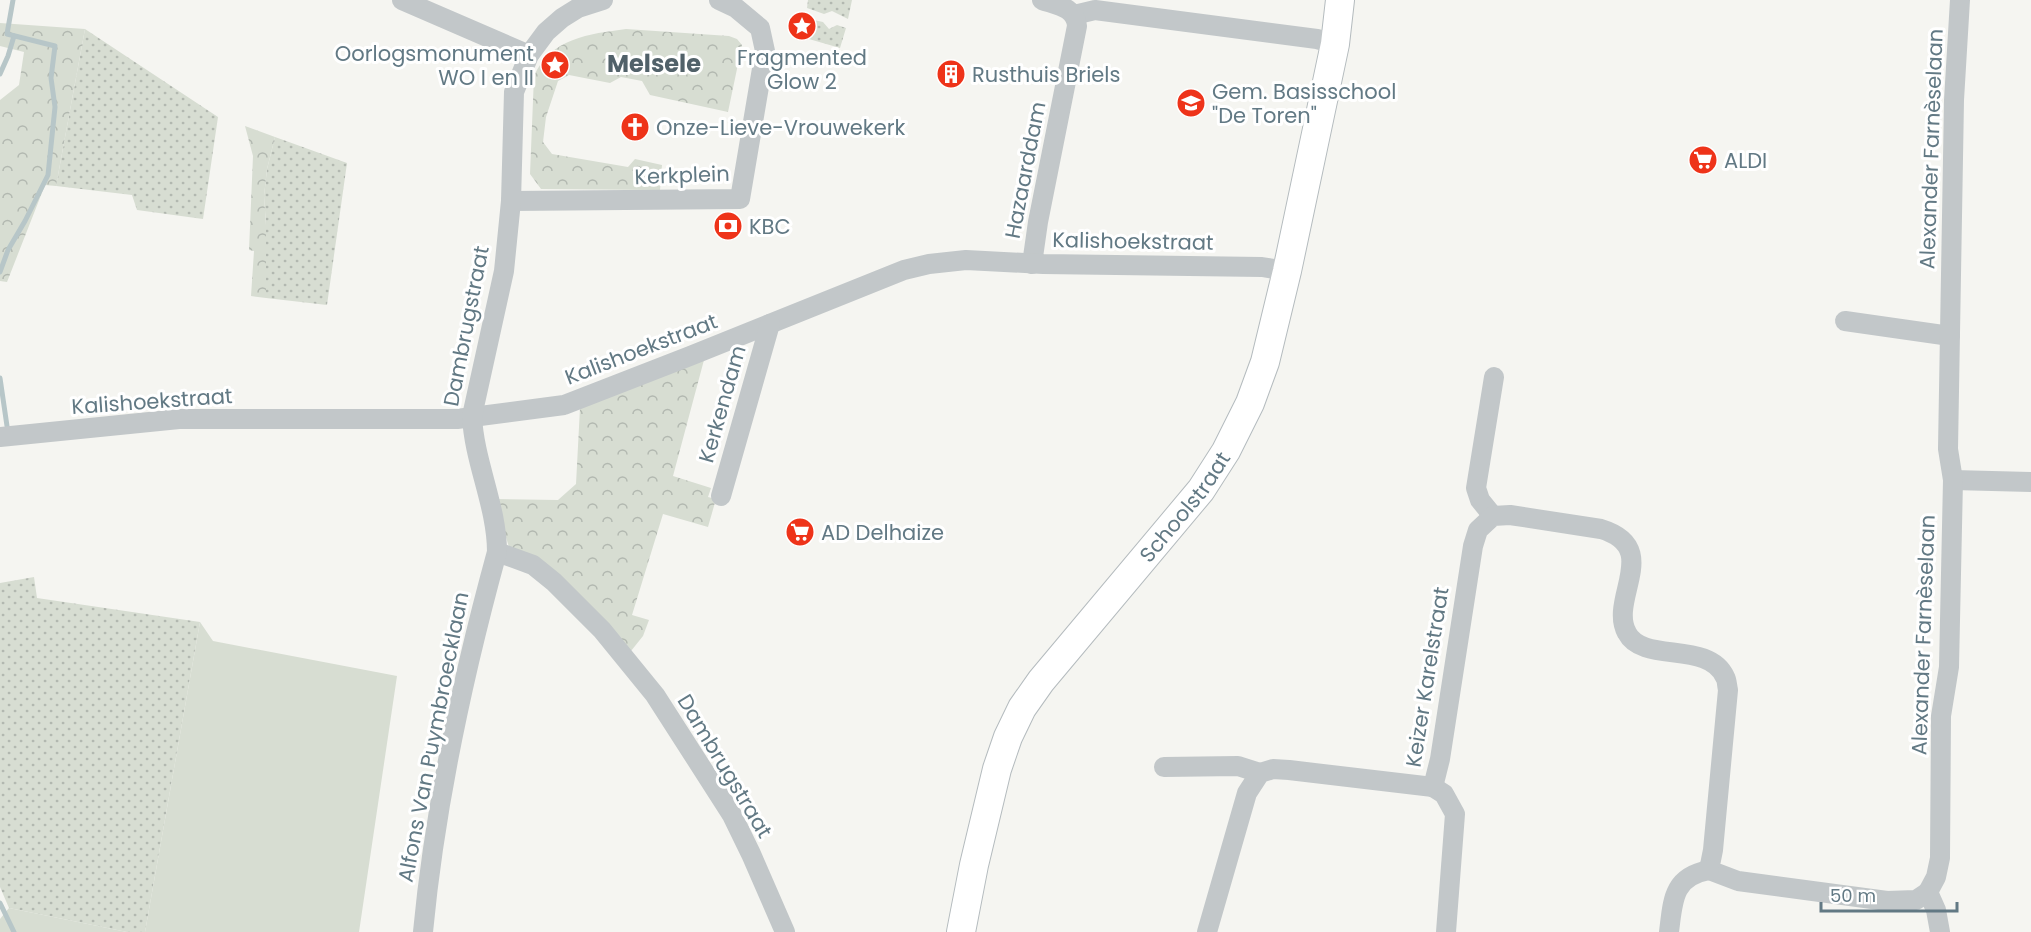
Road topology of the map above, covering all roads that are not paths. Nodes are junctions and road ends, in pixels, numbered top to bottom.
1 (402, 0) edge
2 (603, 0) edge
3 (719, 0) edge
4 (1042, 0) edge
5 (1340, 0) edge
6 (1354, 0) edge
7 (1960, 0) edge
8 (1074, 15) junction
9 (1335, 44) junction
10 (529, 55) junction
11 (511, 201) junction
12 (1032, 264) junction
13 (1287, 271) junction
14 (1845, 321) dead end
15 (770, 324) junction
16 (1950, 336) junction
17 (1494, 376) dead end
18 (472, 416) junction
19 (0, 437) edge
20 (1953, 480) junction
21 (2031, 482) edge
22 (721, 496) dead end
23 (1493, 516) junction
24 (497, 552) junction
25 (1164, 767) dead end
26 (1260, 773) junction
27 (1433, 787) junction
28 (1709, 870) junction
29 (1928, 892) junction
30 (423, 932) edge
31 (785, 932) edge
32 (961, 932) edge
33 (1207, 932) edge
34 (1446, 932) edge
35 (1669, 932) edge
36 (1940, 932) edge

1 - 10 street
2 - 10 street
3 - 11 street, Kerkplein
4 - 8 street
5 - 9 main road, Schoolstraat
6 - 9 main road, Schoolstraat
7 - 16 street, Alexander Farnèselaan
8 - 9 street
8 - 12 street, Hazaarddam
9 - 13 main road, Schoolstraat
10 - 11 street, Dambrugstraat
11 - 18 street, Dambrugstraat
12 - 13 street, Kalishoekstraat
12 - 15 street, Kalishoekstraat
13 - 32 main road, Schoolstraat
14 - 16 street
15 - 18 street, Kalishoekstraat
15 - 22 street, Kerkendam
16 - 20 street, Alexander Farnèselaan
17 - 23 street
18 - 19 street, Kalishoekstraat
18 - 24 street, Dambrugstraat
20 - 21 street
20 - 29 street, Alexander Farnèselaan
23 - 27 street, Keizer Karelstraat
23 - 28 street
24 - 30 street, Alfons Van Puymbroecklaan
24 - 31 street, Dambrugstraat
25 - 26 street, Keizer Karelstraat
26 - 27 street, Keizer Karelstraat
26 - 33 street
27 - 34 street
28 - 29 street
28 - 35 street
29 - 36 street

